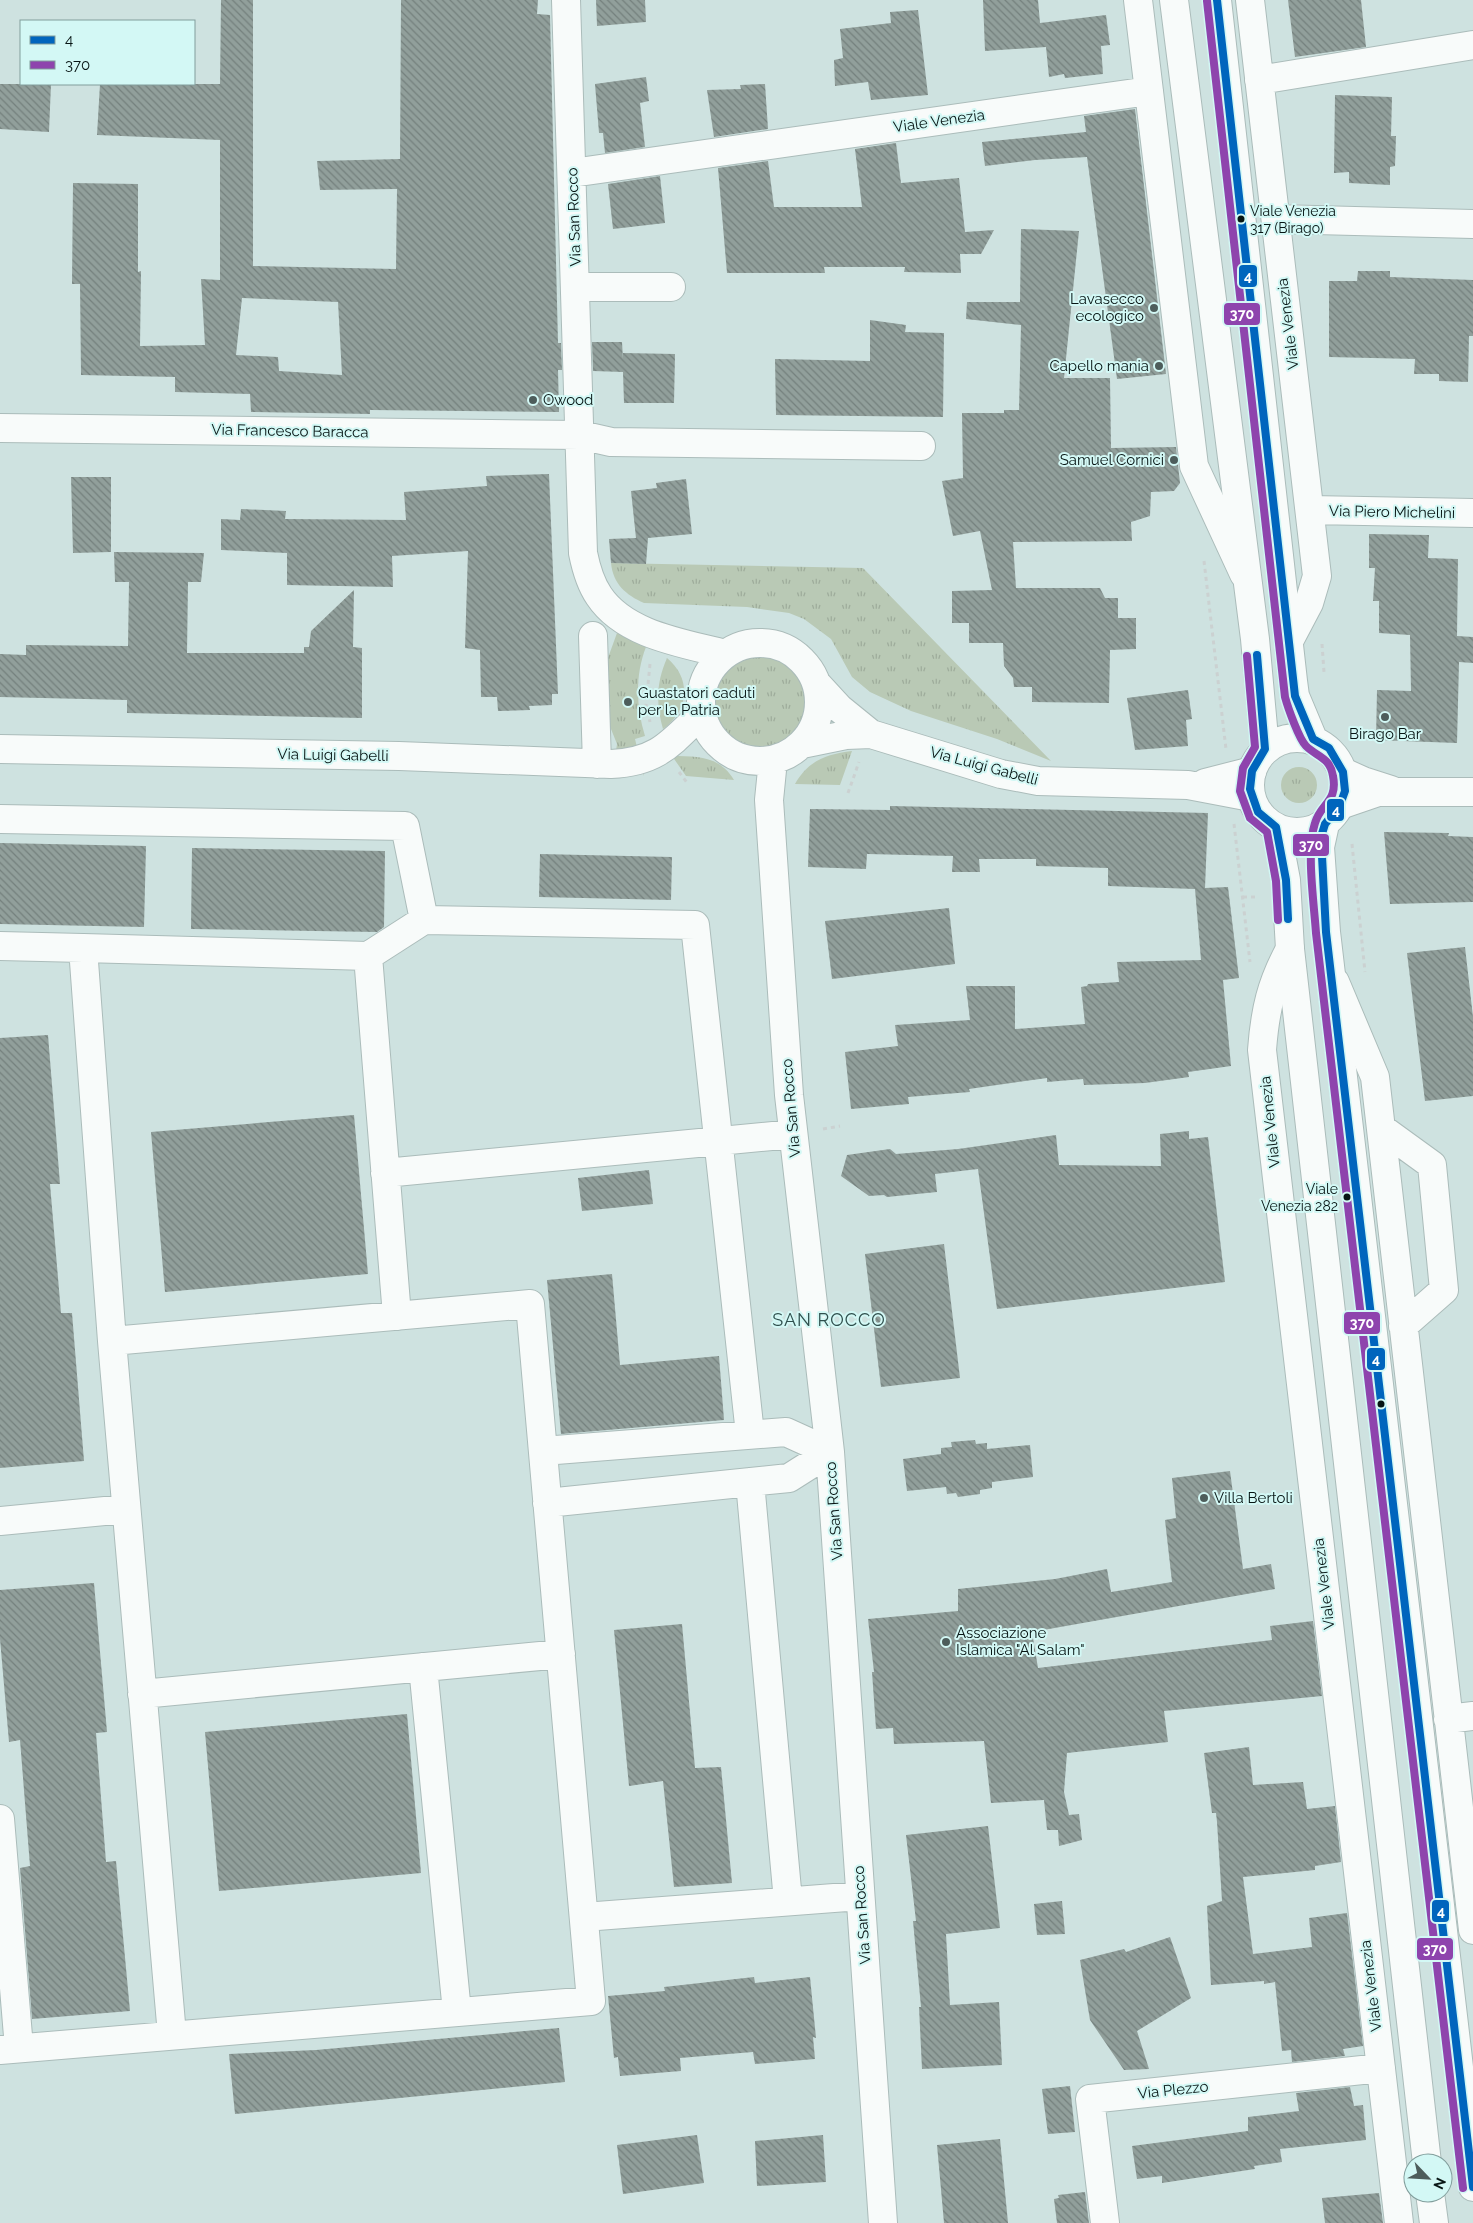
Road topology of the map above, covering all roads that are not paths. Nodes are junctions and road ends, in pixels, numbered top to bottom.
1 (566, 0) edge
2 (1138, 0) edge
3 (1174, 0) edge
4 (1217, 0) edge
5 (1250, 0) edge
6 (1473, 45) edge
7 (1259, 80) junction
8 (1149, 91) junction
9 (572, 173) junction
10 (1276, 219) junction
11 (1473, 224) edge
12 (576, 287) junction
13 (671, 287) dead end
14 (0, 428) edge
15 (580, 435) junction
16 (921, 446) dead end
17 (1310, 510) junction
18 (1473, 513) edge
19 (1247, 582) junction
20 (593, 636) dead end
21 (1289, 642) junction
22 (656, 648) junction
23 (725, 654) junction
24 (704, 681) junction
25 (816, 683) junction
26 (702, 714) junction
27 (871, 734) junction
28 (1313, 740) junction
29 (716, 742) junction
30 (802, 744) junction
31 (0, 749) edge
32 (663, 750) junction
33 (766, 761) junction
34 (597, 764) junction
35 (1343, 772) junction
36 (1250, 783) junction
37 (1394, 791) junction
38 (1473, 792) edge
39 (1332, 814) junction
40 (0, 819) edge
41 (1276, 827) junction
42 (424, 920) junction
43 (0, 946) edge
44 (83, 948) junction
45 (1290, 949) junction
46 (368, 956) junction
47 (1331, 972) junction
48 (1381, 1128) junction
49 (793, 1134) junction
50 (720, 1141) junction
51 (385, 1173) junction
52 (397, 1316) junction
53 (1403, 1326) junction
54 (112, 1341) junction
55 (750, 1434) junction
56 (543, 1451) junction
57 (830, 1452) junction
58 (750, 1482) junction
59 (547, 1503) junction
60 (126, 1509) junction
61 (0, 1521) edge
62 (561, 1654) junction
63 (424, 1667) junction
64 (142, 1694) junction
65 (1461, 1718) edge
66 (0, 1819) edge
67 (860, 1896) junction
68 (788, 1901) junction
69 (584, 1917) junction
70 (1473, 1930) edge
71 (456, 2012) junction
72 (172, 2036) junction
73 (9, 2049) edge
74 (1381, 2068) junction
75 (1426, 2153) edge
76 (1473, 2187) edge
77 (1431, 2203) edge
78 (883, 2223) edge
79 (1105, 2223) edge
80 (1399, 2223) edge
81 (1434, 2223) edge

1 - 9 street, Via San Rocco
2 - 8 street
3 - 19 street
4 - 21 street
5 - 7 street, Viale Venezia
6 - 7 street
7 - 10 street, Viale Venezia
8 - 9 street, Viale Venezia
8 - 19 street
9 - 12 street, Via San Rocco
10 - 11 street
10 - 17 street, Viale Venezia
12 - 13 street
12 - 15 street, Via San Rocco
14 - 15 street, Via Francesco Baracca
15 - 16 street
15 - 22 street, Via San Rocco
17 - 18 street, Via Piero Michelini
17 - 21 street, Viale Venezia
19 - 36 street
20 - 34 street
21 - 28 street
22 - 23 street, Via San Rocco
22 - 24 street, Via San Rocco
23 - 24 street
23 - 25 street
24 - 26 street
25 - 27 street, Via Luigi Gabelli
25 - 30 street
26 - 29 street
26 - 32 street, Via Luigi Gabelli
27 - 30 street, Via Luigi Gabelli
27 - 36 street, Via Luigi Gabelli
28 - 35 street
28 - 36 street
29 - 32 street, Via Luigi Gabelli
29 - 33 street
30 - 33 street
31 - 34 street, Via Luigi Gabelli
32 - 34 street, Via Luigi Gabelli
33 - 49 street, Via San Rocco
35 - 37 street
35 - 39 street
36 - 41 street
37 - 38 street
37 - 39 street
39 - 41 street
39 - 47 street
40 - 42 street
41 - 45 street
42 - 46 street
42 - 50 street
43 - 44 street
44 - 46 street
44 - 54 street
45 - 74 street, Viale Venezia
45 - 75 street
46 - 51 street
47 - 48 street
47 - 76 street
48 - 53 street
48 - 53 street
49 - 50 street
49 - 57 street, Via San Rocco
50 - 51 street
50 - 55 street
51 - 52 street
52 - 54 street
52 - 56 street
53 - 65 street
54 - 60 street
55 - 56 street
55 - 57 street
56 - 59 street
57 - 58 street
57 - 67 street, Via San Rocco
58 - 59 street
58 - 68 street
59 - 62 street
60 - 61 street
60 - 64 street
62 - 63 street
62 - 69 street
63 - 64 street
63 - 71 street
64 - 72 street
65 - 70 street
66 - 73 street
67 - 68 street
67 - 78 street, Via San Rocco
68 - 69 street
69 - 71 street
71 - 72 street
72 - 73 street
74 - 79 street, Via Plezzo
74 - 80 street, Viale Venezia
77 - 81 street

